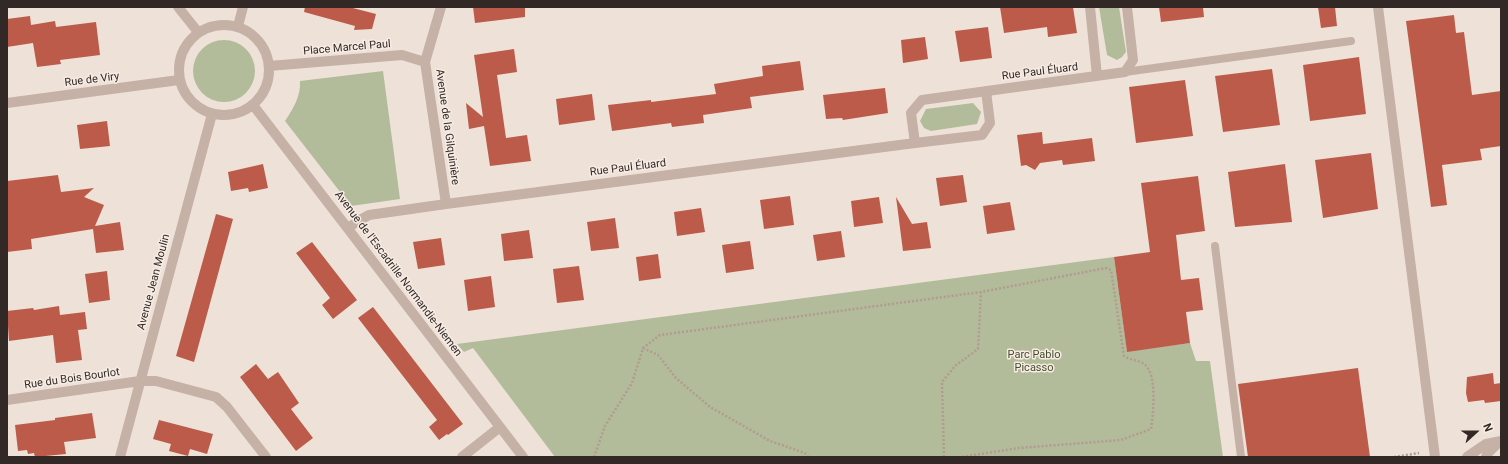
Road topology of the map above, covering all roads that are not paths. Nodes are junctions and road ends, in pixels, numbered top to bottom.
1 (178, 7) edge
2 (243, 7) edge
3 (441, 7) edge
4 (1090, 7) edge
5 (1127, 7) edge
6 (1378, 7) edge
7 (238, 26) junction
8 (198, 32) junction
9 (1351, 41) dead end
10 (425, 62) junction
11 (269, 66) junction
12 (1125, 72) junction
13 (1097, 76) junction
14 (179, 80) junction
15 (986, 91) junction
16 (7, 103) edge
17 (253, 105) junction
18 (212, 114) junction
19 (915, 143) junction
20 (446, 204) junction
21 (348, 228) junction
22 (1215, 246) dead end
23 (140, 381) junction
24 (7, 400) edge
25 (500, 427) junction
26 (1500, 441) edge
27 (120, 457) edge
28 (266, 457) edge
29 (462, 457) edge
30 (523, 457) edge
31 (1241, 457) edge
32 (1435, 457) edge
33 (1467, 457) edge
34 (1486, 457) edge

1 - 8 street
2 - 7 street
3 - 10 street, Avenue de la Gilquinière
4 - 13 street
5 - 12 street
6 - 32 street
7 - 8 street
7 - 11 street
8 - 14 street
9 - 12 lane
10 - 11 street, Place Marcel Paul
10 - 20 street, Avenue de la Gilquinière
11 - 17 street
12 - 13 street, Rue Paul Éluard
13 - 15 street, Rue Paul Éluard
14 - 16 street, Rue de Viry
14 - 18 street
15 - 19 street, Rue Paul Éluard
15 - 19 street, Rue Paul Éluard
17 - 18 street
17 - 21 street, Avenue de l'Escadrille Normandie-Niemen
18 - 23 street, Avenue Jean Moulin
19 - 20 street, Rue Paul Éluard
20 - 21 street, Rue Paul Éluard
21 - 25 street, Avenue de l'Escadrille Normandie-Niemen
22 - 31 lane
23 - 24 street, Rue du Bois Bourlot
23 - 27 street, Avenue Jean Moulin
23 - 28 street, Rue du Bois Bourlot
25 - 29 street
25 - 30 street, Avenue de l'Escadrille Normandie-Niemen
26 - 33 street
26 - 34 street

